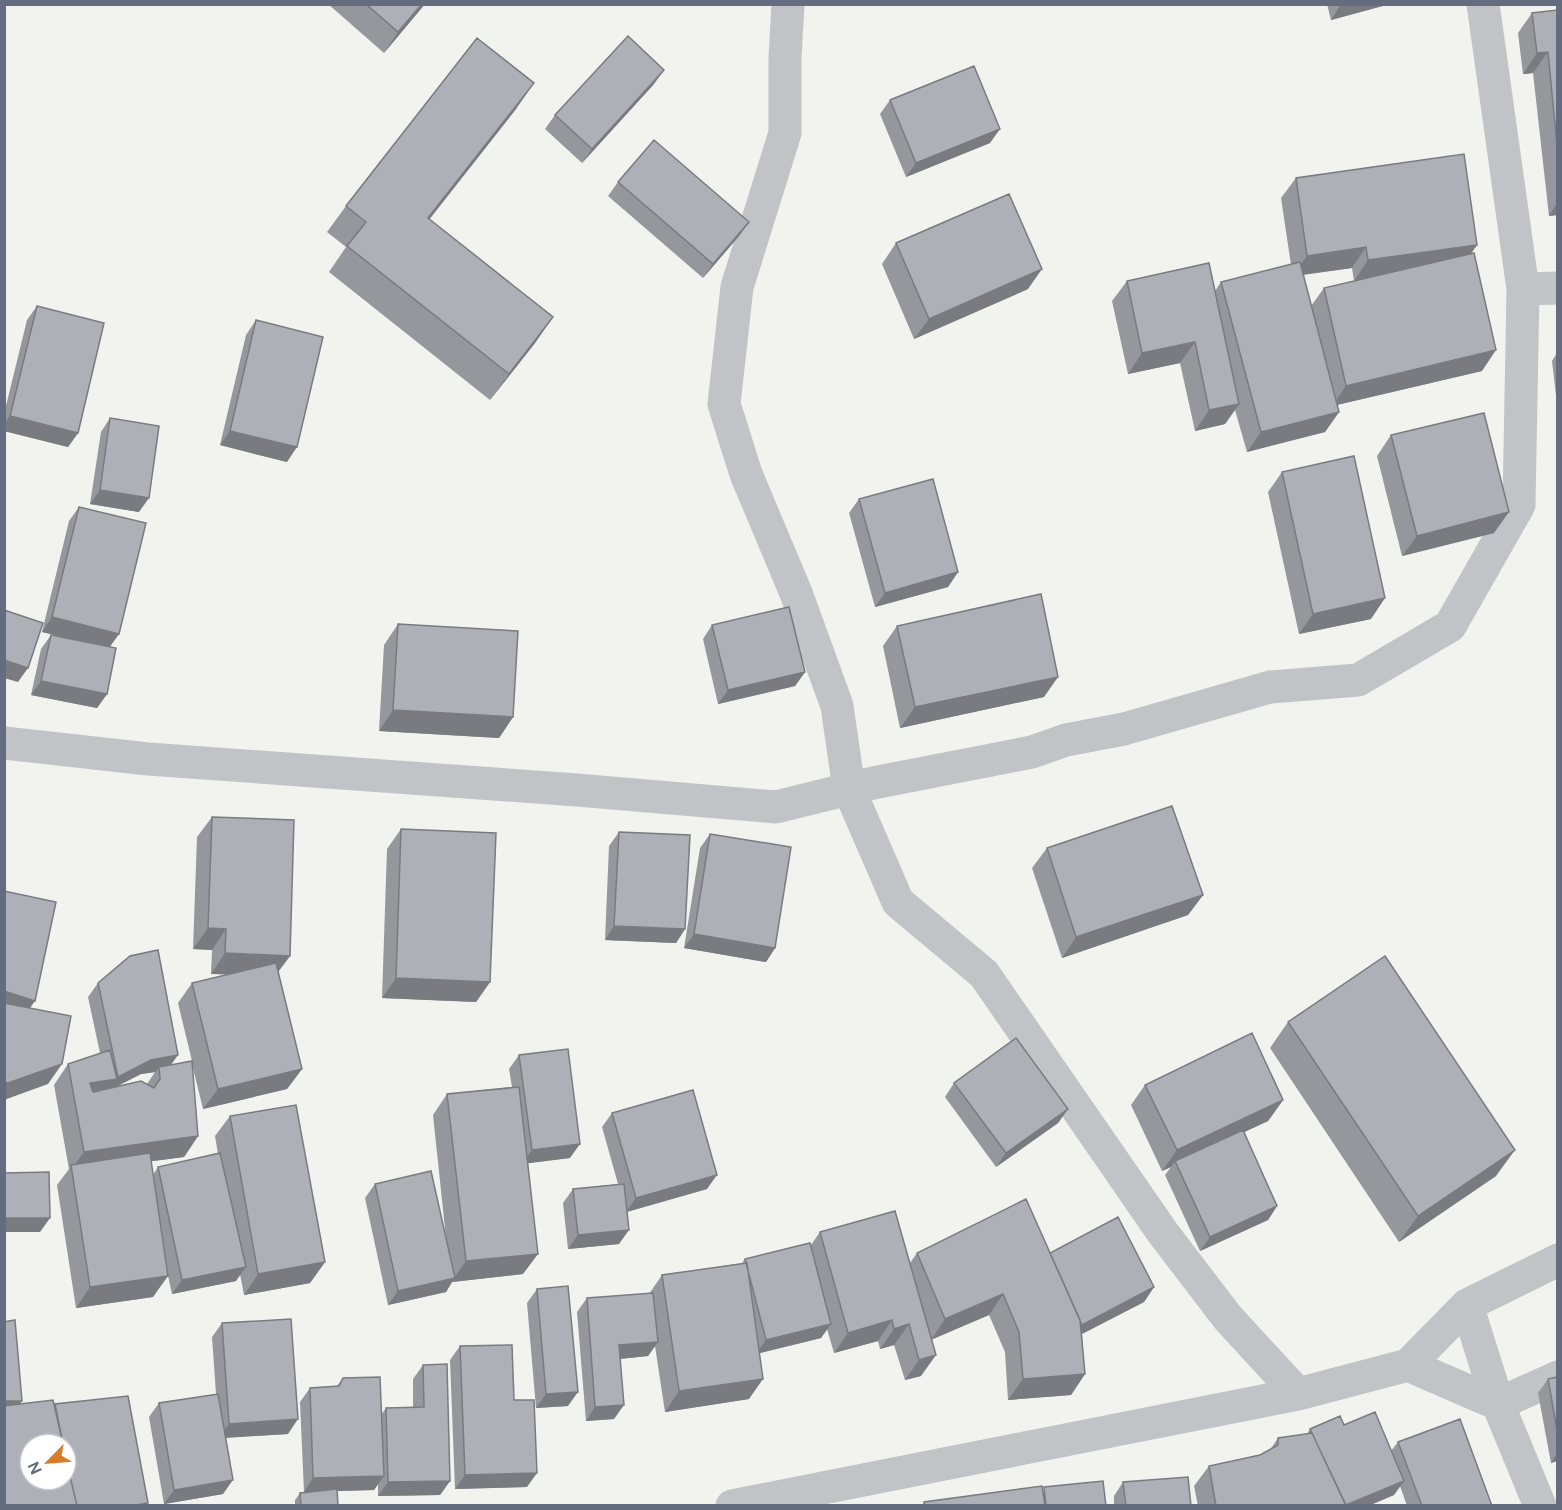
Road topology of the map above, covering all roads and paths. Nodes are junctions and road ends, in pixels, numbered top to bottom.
1 (788, 4) edge
2 (1483, 4) edge
3 (1557, 288) edge
4 (1523, 290) junction
5 (4, 743) edge
6 (849, 789) junction
7 (1557, 1260) edge
8 (1467, 1305) junction
9 (1408, 1365) junction
10 (1557, 1377) edge
11 (1298, 1395) junction
12 (1498, 1404) junction
13 (732, 1506) edge
14 (1540, 1506) edge

1 - 6 street
2 - 4 street
3 - 4 street
4 - 6 street
5 - 6 street
6 - 11 street
7 - 8 street
8 - 9 street
8 - 12 street
9 - 11 street
9 - 12 street
10 - 12 street
11 - 13 street
12 - 14 street

